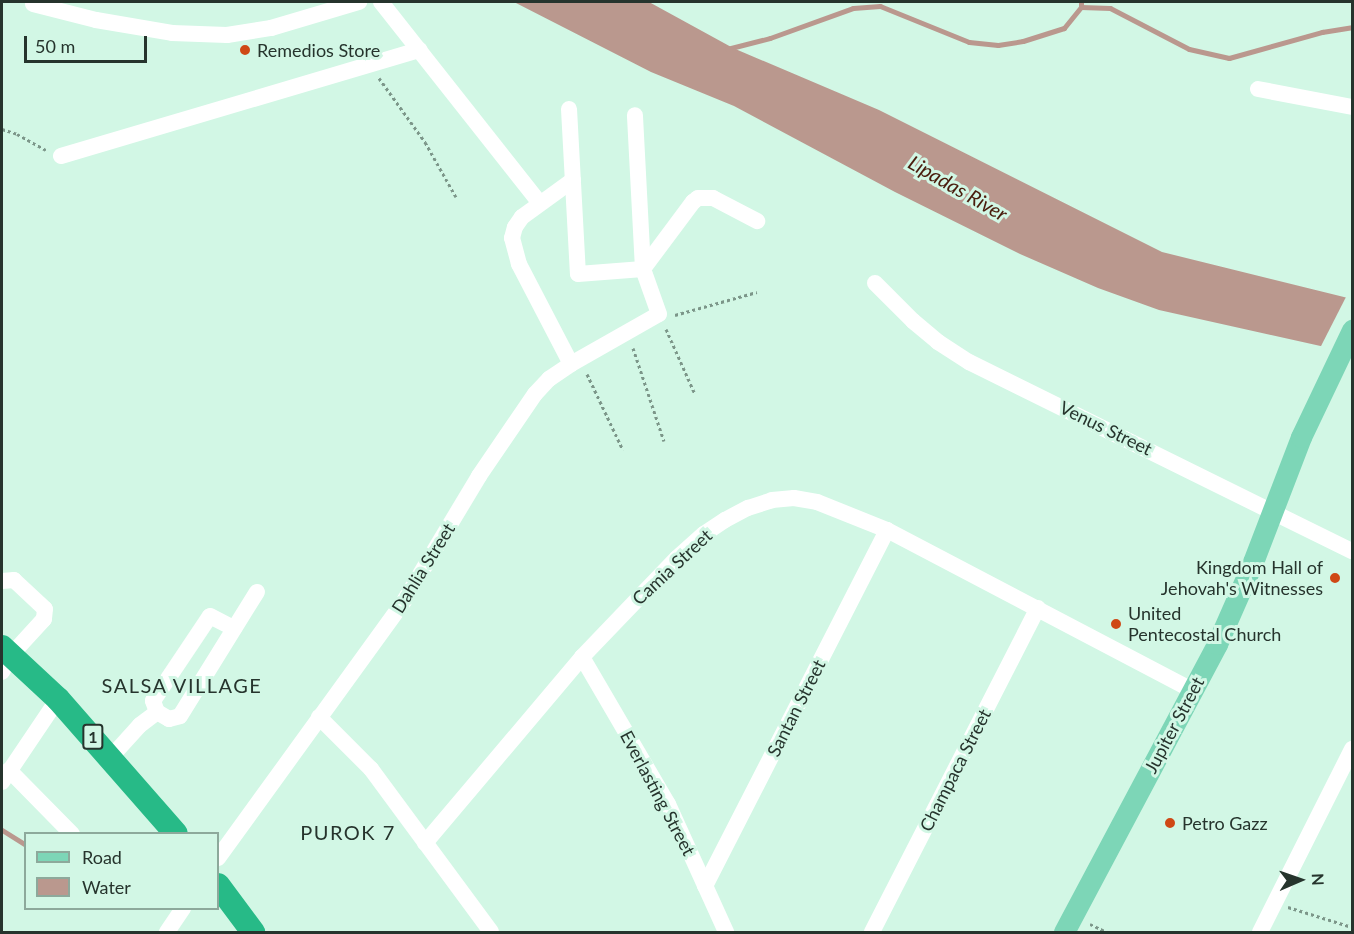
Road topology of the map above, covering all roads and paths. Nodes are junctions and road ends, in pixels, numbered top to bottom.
1 (359, 2) edge
2 (381, 2) edge
3 (33, 4) dead end
4 (420, 50) junction
5 (369, 65) junction
6 (1258, 88) dead end
7 (1353, 107) edge
8 (569, 109) dead end
9 (635, 115) dead end
10 (2, 129) edge
11 (61, 156) joint
12 (573, 180) junction
13 (456, 197) dead end
14 (539, 202) junction
15 (757, 221) dead end
16 (643, 269) junction
17 (875, 283) dead end
18 (757, 292) dead end
19 (659, 314) junction
20 (1353, 330) edge
21 (627, 332) junction
22 (576, 361) junction
23 (695, 394) dead end
24 (664, 441) dead end
25 (623, 450) dead end
26 (1272, 512) junction
27 (887, 530) junction
28 (1353, 551) edge
29 (2, 581) edge
30 (257, 592) dead end
31 (1038, 608) junction
32 (234, 628) junction
33 (582, 657) junction
34 (5, 658) edge
35 (1192, 690) junction
36 (58, 699) junction
37 (157, 712) junction
38 (319, 717) junction
39 (1353, 749) edge
40 (111, 757) junction
41 (5, 776) edge
42 (70, 832) edge
43 (174, 832) edge
44 (425, 843) junction
45 (219, 857) edge
46 (219, 886) edge
47 (705, 886) junction
48 (1275, 903) junction
49 (182, 910) edge
50 (1353, 927) edge
51 (167, 933) edge
52 (253, 933) edge
53 (491, 933) edge
54 (726, 933) edge
55 (872, 933) edge
56 (1064, 933) edge
57 (1260, 933) edge

1 - 3 street
2 - 4 street
4 - 5 street
4 - 14 street
5 - 11 street
5 - 13 path
6 - 7 street
8 - 12 street
9 - 16 street
10 - 11 path
12 - 14 street
12 - 16 street
14 - 22 street
15 - 16 street
16 - 19 street
17 - 26 street, Venus Street
18 - 19 path
19 - 21 street, Dahlia Street
19 - 23 path
20 - 26 main road, Jupiter Street
21 - 22 street, Dahlia Street
21 - 24 path
22 - 25 path
22 - 38 street, Dahlia Street
26 - 28 street, Venus Street
26 - 35 main road, Jupiter Street
27 - 31 street, Camia Street
27 - 33 street, Camia Street
27 - 47 street, Santan Street
29 - 34 street
30 - 32 street
31 - 35 street, Camia Street
31 - 55 street, Champaca Street
32 - 37 street
32 - 37 street
33 - 44 street, Camia Street
33 - 47 street, Everlasting Street
34 - 36 highway, 1
35 - 56 main road, Jupiter Street
36 - 40 highway, 1
36 - 41 street
37 - 40 street
38 - 44 street
38 - 45 street, Dahlia Street
39 - 48 street
40 - 43 highway, 1
41 - 42 street
44 - 53 street
46 - 52 highway
47 - 54 street, Everlasting Street
48 - 50 path
48 - 57 street
49 - 51 street

